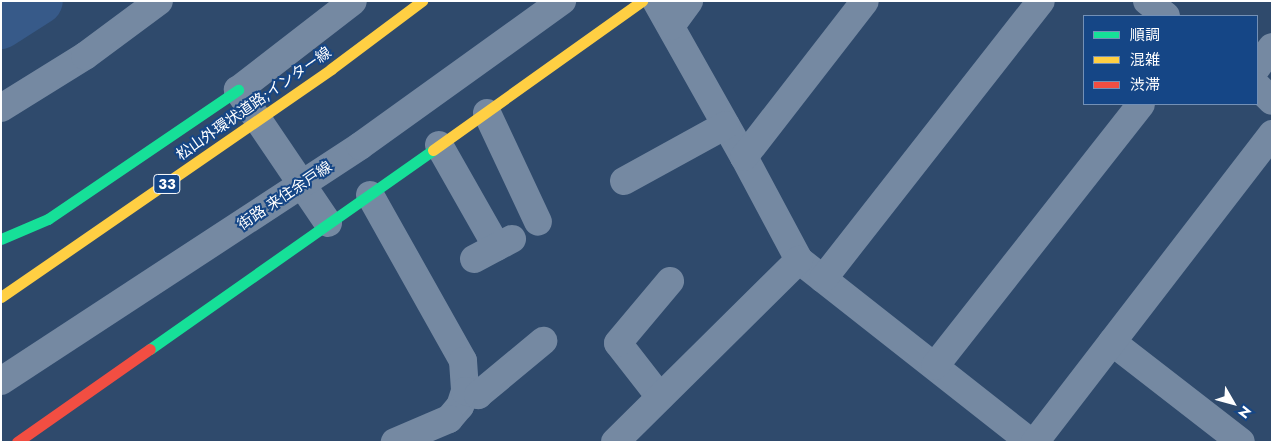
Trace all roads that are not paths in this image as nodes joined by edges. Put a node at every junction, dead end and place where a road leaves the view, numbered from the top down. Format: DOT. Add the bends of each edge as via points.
graph roads {
  1 [pos="159,1"];
  2 [pos="353,1"];
  3 [pos="422,1"];
  4 [pos="562,1"];
  5 [pos="642,1"];
  6 [pos="656,1"];
  7 [pos="689,1"];
  8 [pos="865,1"];
  9 [pos="1041,1"];
  10 [pos="1147,1"];
  11 [pos="1165,15"];
  12 [pos="671,26"];
  13 [pos="1272,47"];
  14 [pos="1258,66"];
  15 [pos="1258,87"];
  16 [pos="238,90"];
  17 [pos="1272,101"];
  18 [pos="1140,105"];
  19 [pos="1,108"];
  20 [pos="487,112"];
  21 [pos="726,125"];
  22 [pos="1272,134"];
  23 [pos="439,146"];
  24 [pos="744,157"];
  25 [pos="624,181"];
  26 [pos="302,183"];
  27 [pos="370,195"];
  28 [pos="48,220"];
  29 [pos="538,222"];
  30 [pos="328,224"];
  31 [pos="1,239"];
  32 [pos="1,248"];
  33 [pos="494,249"];
  34 [pos="799,260"];
  35 [pos="824,279"];
  36 [pos="670,281"];
  37 [pos="1,297"];
  38 [pos="543,341"];
  39 [pos="1112,342"];
  40 [pos="935,366"];
  41 [pos="1,381"];
  42 [pos="465,391"];
  43 [pos="660,397"];
  44 [pos="16,442"];
  45 [pos="395,442"];
  46 [pos="615,442"];
  47 [pos="1030,442"];
  48 [pos="1035,442"];
  49 [pos="1241,442"];
  1 -- 19 [label="street" via="85,56"];
  2 -- 16 [label="street"];
  3 -- 37 [label="main road, 松山外環状道路;インター線 / 33, bridge" via="216,150"];
  4 -- 26 [label="street, 街路 来住余戸線" via="360,146"];
  5 -- 20 [label="main road"];
  6 -- 12 [label="street"];
  7 -- 12 [label="street"];
  8 -- 24 [label="street"];
  9 -- 35 [label="street"];
  10 -- 11 [label="street"];
  12 -- 21 [label="street"];
  13 -- 14 [label="street"];
  15 -- 17 [label="street"];
  16 -- 26 [label="street"];
  16 -- 28 [label="main road"];
  18 -- 40 [label="street"];
  20 -- 23 [label="main road"];
  20 -- 29 [label="street"];
  21 -- 24 [label="street"];
  21 -- 25 [label="street"];
  22 -- 39 [label="street"];
  23 -- 27 [label="main road"];
  23 -- 33 [label="street"];
  24 -- 34 [label="street"];
  26 -- 30 [label="street"];
  26 -- 41 [label="street, 街路 来住余戸線"];
  27 -- 30 [label="main road"];
  27 -- 42 [label="street" via="463,362"];
  28 -- 31 [label="main road"];
  28 -- 32 [label="street"];
  30 -- 44 [label="main road"];
  34 -- 35 [label="street"];
  34 -- 43 [label="street"];
  35 -- 40 [label="street"];
  36 -- 43 [label="street" via="618,343"];
  38 -- 42 [label="street" via="478,395"];
  39 -- 48 [label="street"];
  39 -- 49 [label="street"];
  40 -- 47 [label="street"];
  42 -- 45 [label="street" via="460,406 449,419"];
  43 -- 46 [label="street"];
}
